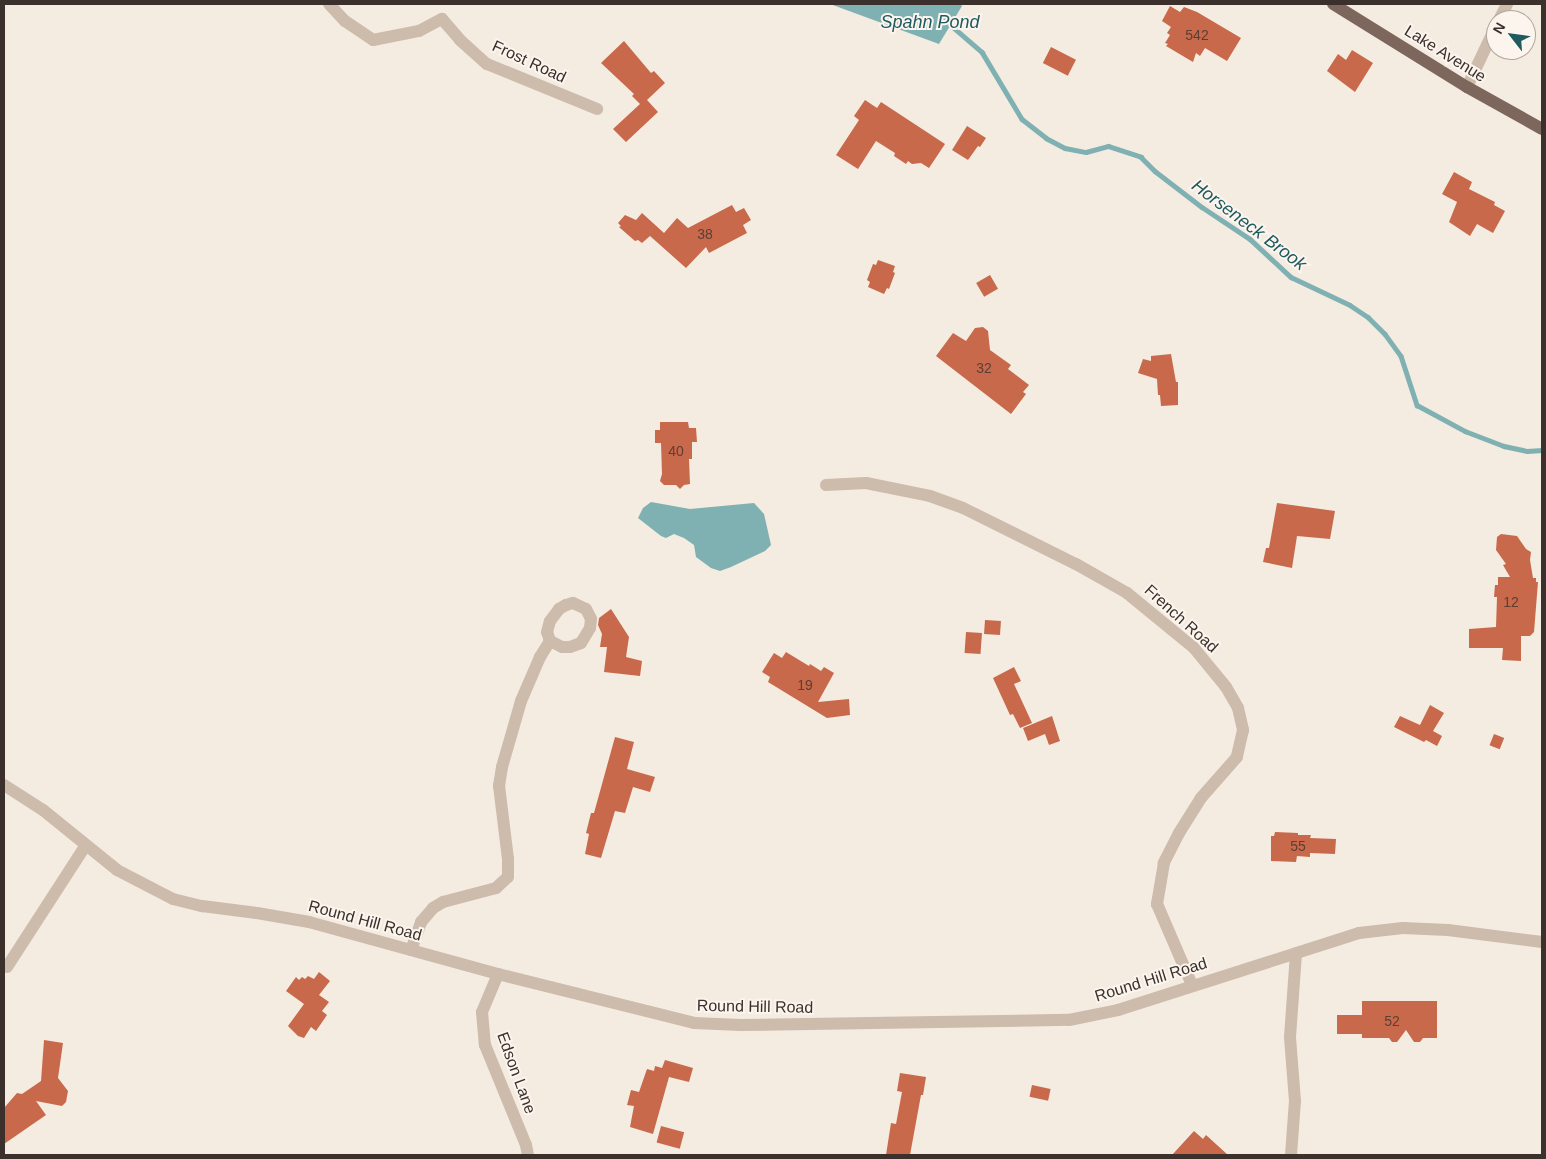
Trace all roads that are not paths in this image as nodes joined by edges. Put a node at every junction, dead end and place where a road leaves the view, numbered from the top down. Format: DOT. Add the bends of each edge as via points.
graph roads {
  1 [pos="329,4"];
  2 [pos="1333,4"];
  3 [pos="1486,47"];
  4 [pos="1467,87"];
  5 [pos="597,109"];
  6 [pos="1542,129"];
  7 [pos="826,485"];
  8 [pos="550,641"];
  9 [pos="4,785"];
  10 [pos="86,845"];
  11 [pos="1542,942"];
  12 [pos="411,950"];
  13 [pos="1296,953"];
  14 [pos="7,967"];
  15 [pos="498,974"];
  16 [pos="1192,985"];
  17 [pos="528,1155"];
  18 [pos="1291,1155"];
  1 -- 5 [label="street, Frost Road" via="345,22 373,40 419,31 442,19 487,64"];
  2 -- 4 [label="main road, Lake Avenue"];
  3 -- 4 [label="street"];
  4 -- 6 [label="main road, Lake Avenue"];
  7 -- 16 [label="street, French Road" via="866,483 930,496 963,508 1068,560 1127,593 1194,648 1226,687 1238,708 1243,730 1237,757 1201,798 1179,833 1164,863 1157,904"];
  8 -- 12 [label="street" via="527,683 502,767 500,786 508,877 496,888 443,902 433,908 421,922"];
  9 -- 10 [label="street, Round Hill Road" via="43,810"];
  10 -- 12 [label="street, Round Hill Road" via="117,870 173,899 309,922"];
  10 -- 14 [label="street"];
  11 -- 13 [label="street, Round Hill Road" via="1448,930 1403,928 1358,933"];
  12 -- 15 [label="street, Round Hill Road"];
  13 -- 16 [label="street, Round Hill Road"];
  13 -- 18 [label="street" via="1290,1037 1295,1101"];
  15 -- 16 [label="street, Round Hill Road" via="694,1023 741,1026 1069,1020 1118,1010"];
  15 -- 17 [label="street, Edson Lane" via="482,1012 485,1045"];
}
